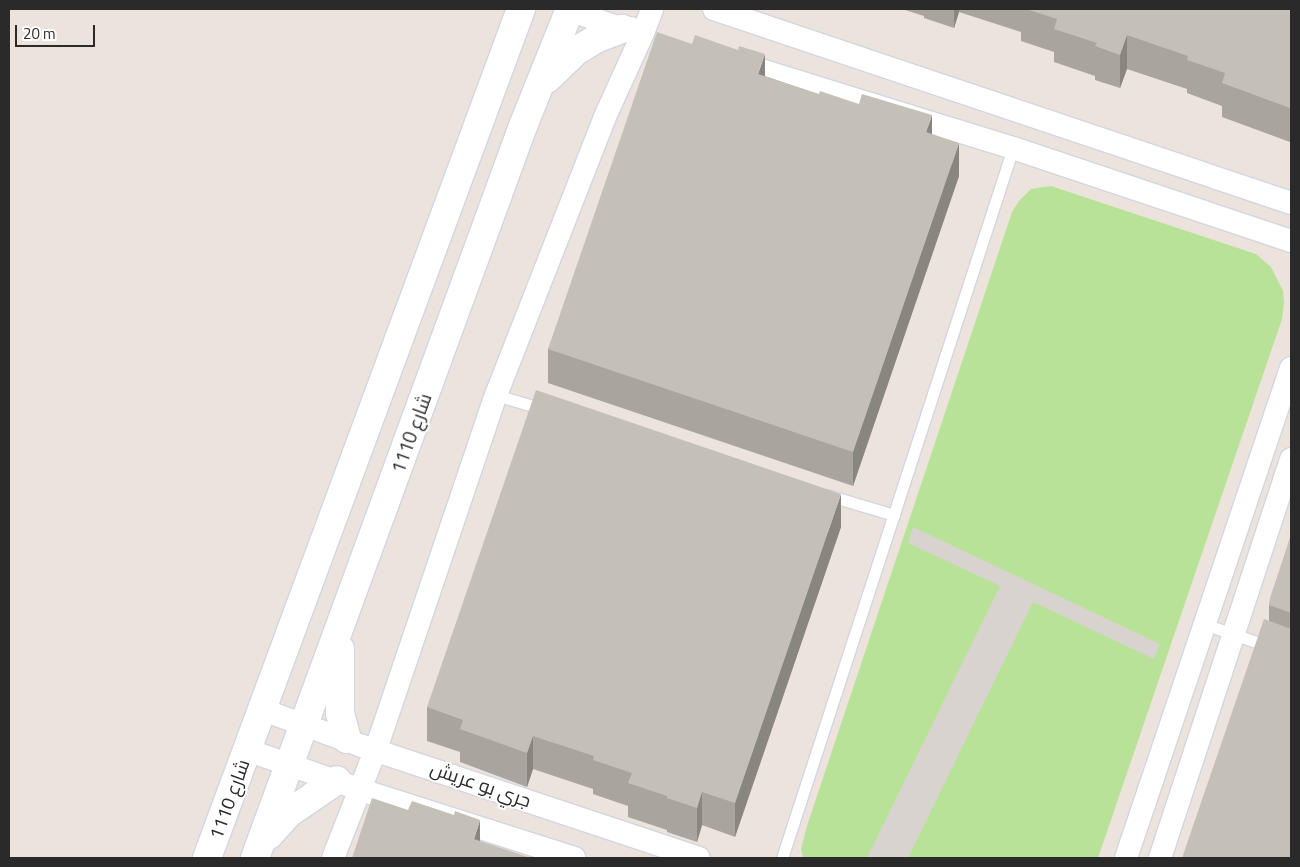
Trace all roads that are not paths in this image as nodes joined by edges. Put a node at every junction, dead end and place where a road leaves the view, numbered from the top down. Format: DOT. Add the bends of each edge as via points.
graph roads {
  1 [pos="522,9"];
  2 [pos="569,9"];
  3 [pos="652,9"];
  4 [pos="714,9"];
  5 [pos="643,34"];
  6 [pos="719,57"];
  7 [pos="540,88"];
  8 [pos="1013,148"];
  9 [pos="1291,203"];
  10 [pos="1291,241"];
  11 [pos="1291,368"];
  12 [pos="496,395"];
  13 [pos="553,412"];
  14 [pos="1291,459"];
  15 [pos="818,492"];
  16 [pos="894,515"];
  17 [pos="343,620"];
  18 [pos="1204,624"];
  19 [pos="1234,634"];
  20 [pos="1291,654"];
  21 [pos="263,710"];
  22 [pos="305,724"];
  23 [pos="347,739"];
  24 [pos="376,749"];
  25 [pos="247,750"];
  26 [pos="291,764"];
  27 [pos="349,785"];
  28 [pos="257,852"];
  29 [pos="207,858"];
  30 [pos="334,858"];
  31 [pos="574,858"];
  32 [pos="699,858"];
  33 [pos="782,858"];
  34 [pos="1126,858"];
  35 [pos="1160,858"];
  1 -- 21 [label="street, شارع 1110"];
  2 -- 5 [label="street"];
  2 -- 7 [label="street, شارع 1110"];
  3 -- 5 [label="street"];
  4 -- 9 [label="street"];
  5 -- 7 [label="street" via="598,38 576,51"];
  5 -- 12 [label="street" via="604,119"];
  6 -- 8 [label="street"];
  7 -- 17 [label="street, شارع 1110" via="523,126"];
  8 -- 10 [label="street"];
  8 -- 16 [label="lane"];
  11 -- 18 [label="street"];
  12 -- 13 [label="lane"];
  12 -- 24 [label="street"];
  14 -- 19 [label="street"];
  15 -- 16 [label="lane"];
  16 -- 33 [label="lane"];
  17 -- 22 [label="street, شارع 1110"];
  17 -- 23 [label="street" via="339,664 340,713"];
  18 -- 19 [label="lane"];
  18 -- 34 [label="street"];
  19 -- 20 [label="lane"];
  19 -- 35 [label="street"];
  21 -- 22 [label="street, جري بو عريش"];
  21 -- 25 [label="street, شارع 1110"];
  22 -- 23 [label="street, جري بو عريش"];
  22 -- 26 [label="street, شارع 1110"];
  23 -- 24 [label="street, جري بو عريش"];
  24 -- 27 [label="street"];
  24 -- 32 [label="street, جري بو عريش"];
  25 -- 26 [label="street"];
  25 -- 29 [label="street, شارع 1110"];
  26 -- 27 [label="street"];
  26 -- 28 [label="street, شارع 1110"];
  27 -- 28 [label="street" via="289,813"];
  27 -- 30 [label="street"];
  27 -- 31 [label="street"];
}
